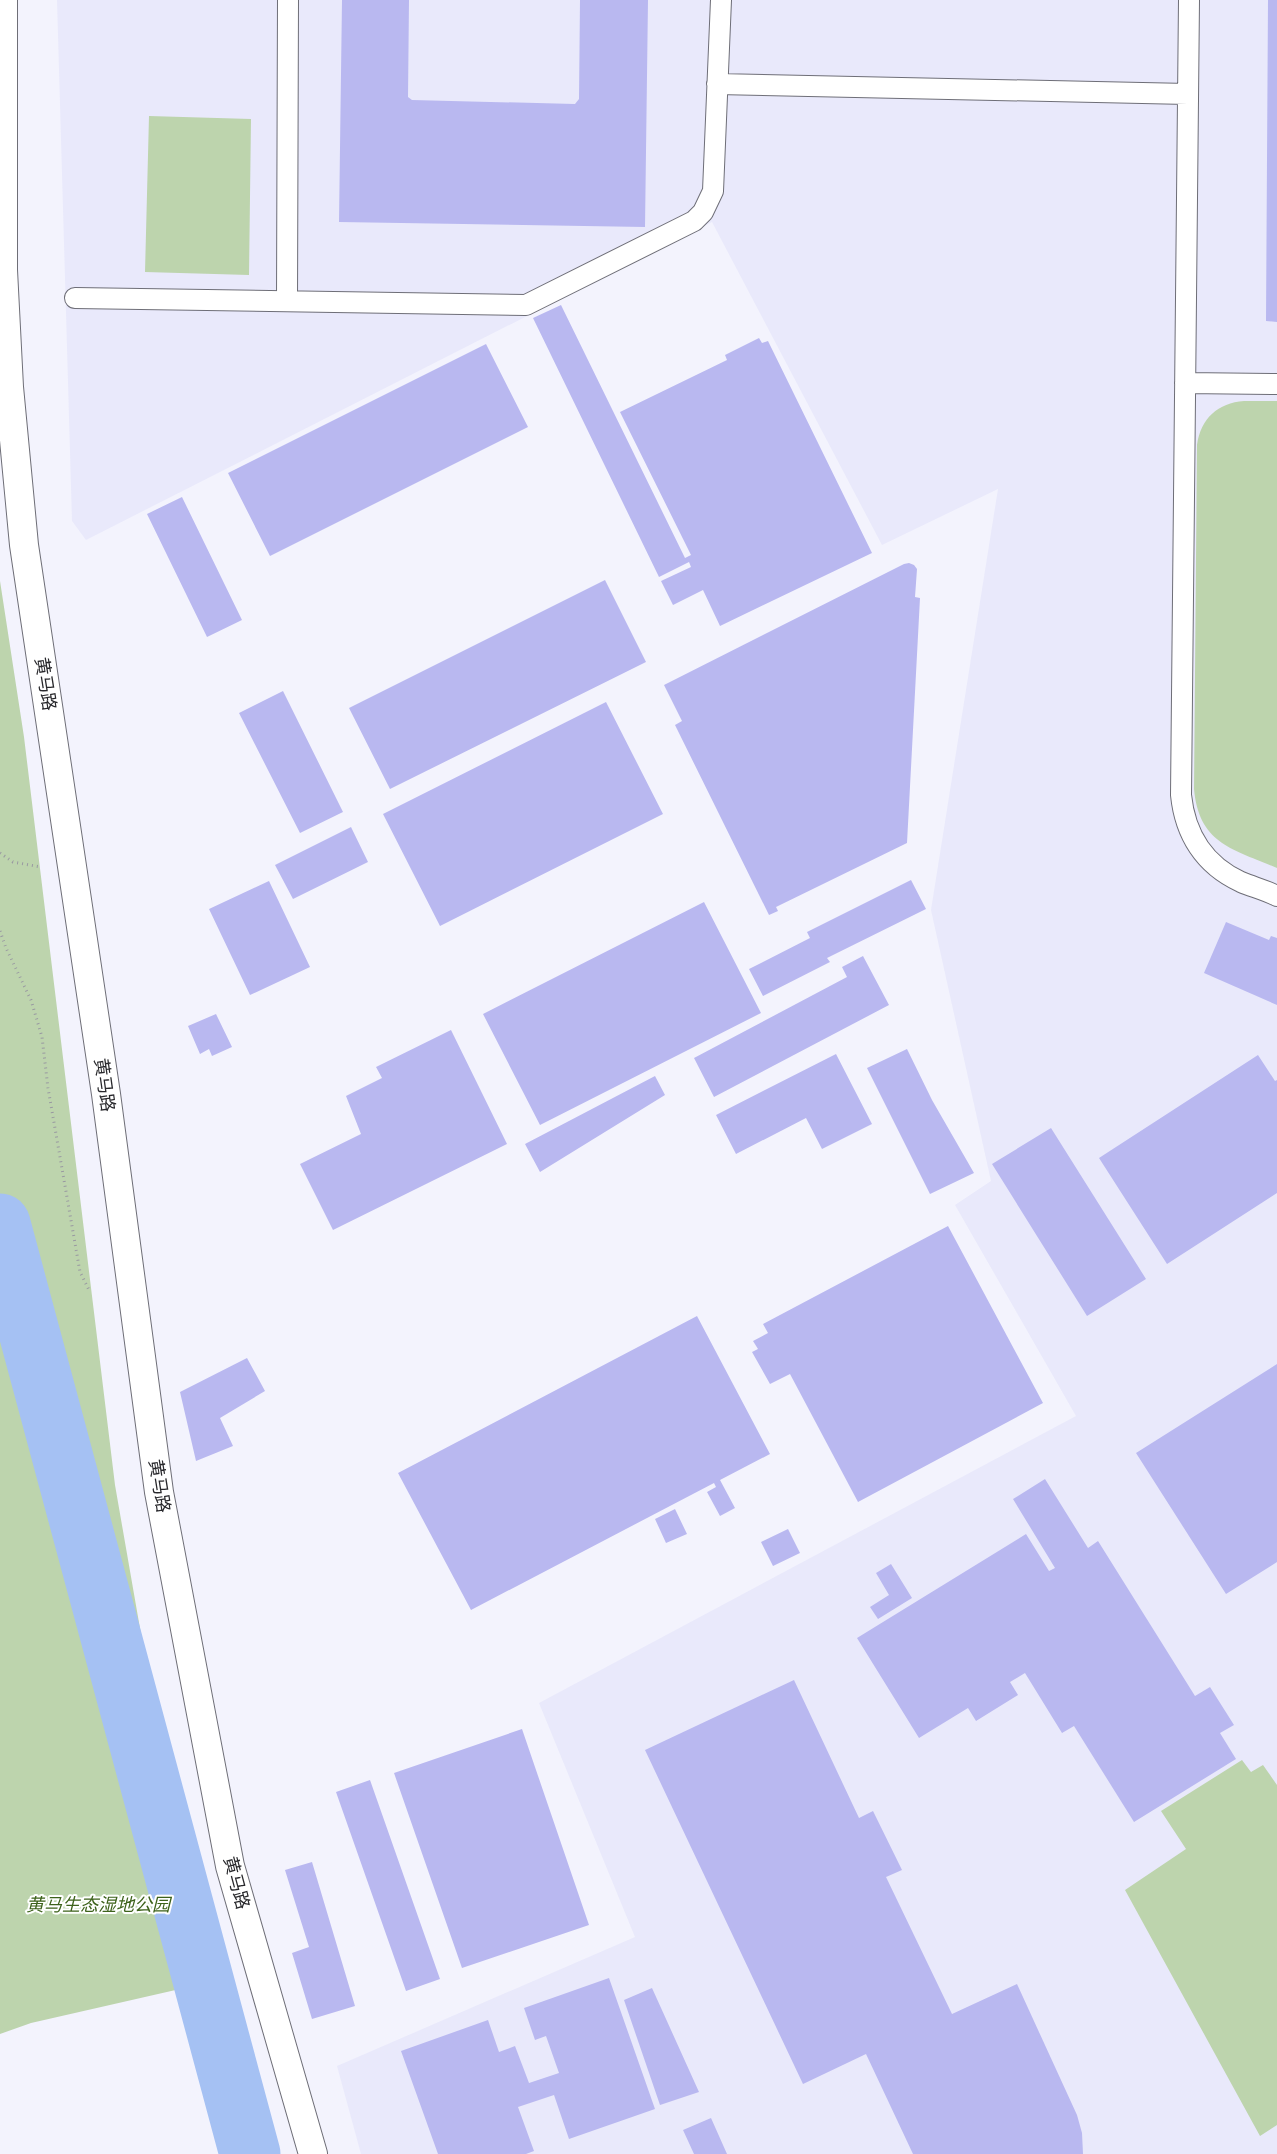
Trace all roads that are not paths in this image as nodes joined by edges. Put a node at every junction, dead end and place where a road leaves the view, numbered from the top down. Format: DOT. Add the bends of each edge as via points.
graph roads {
  1 [pos="3,0"];
  2 [pos="288,0"];
  3 [pos="721,0"];
  4 [pos="1189,0"];
  5 [pos="718,84"];
  6 [pos="1188,94"];
  7 [pos="74,298"];
  8 [pos="287,301"];
  9 [pos="1185,384"];
  10 [pos="1277,384"];
  11 [pos="1277,896"];
  12 [pos="313,2154"];
  1 -- 12 [label="street, 黄马路" via="3,270 8,387 24,545 73,865 160,1502 230,1866"];
  2 -- 8 [label="lane"];
  3 -- 5 [label="lane"];
  4 -- 6 [label="lane"];
  5 -- 6 [label="lane"];
  5 -- 8 [label="lane" via="713,191 703,212 694,221 526,305"];
  6 -- 9 [label="lane"];
  7 -- 8 [label="lane"];
  9 -- 10 [label="lane"];
  9 -- 11 [label="lane" via="1183,813 1189,831 1210,862 1234,878"];
}
